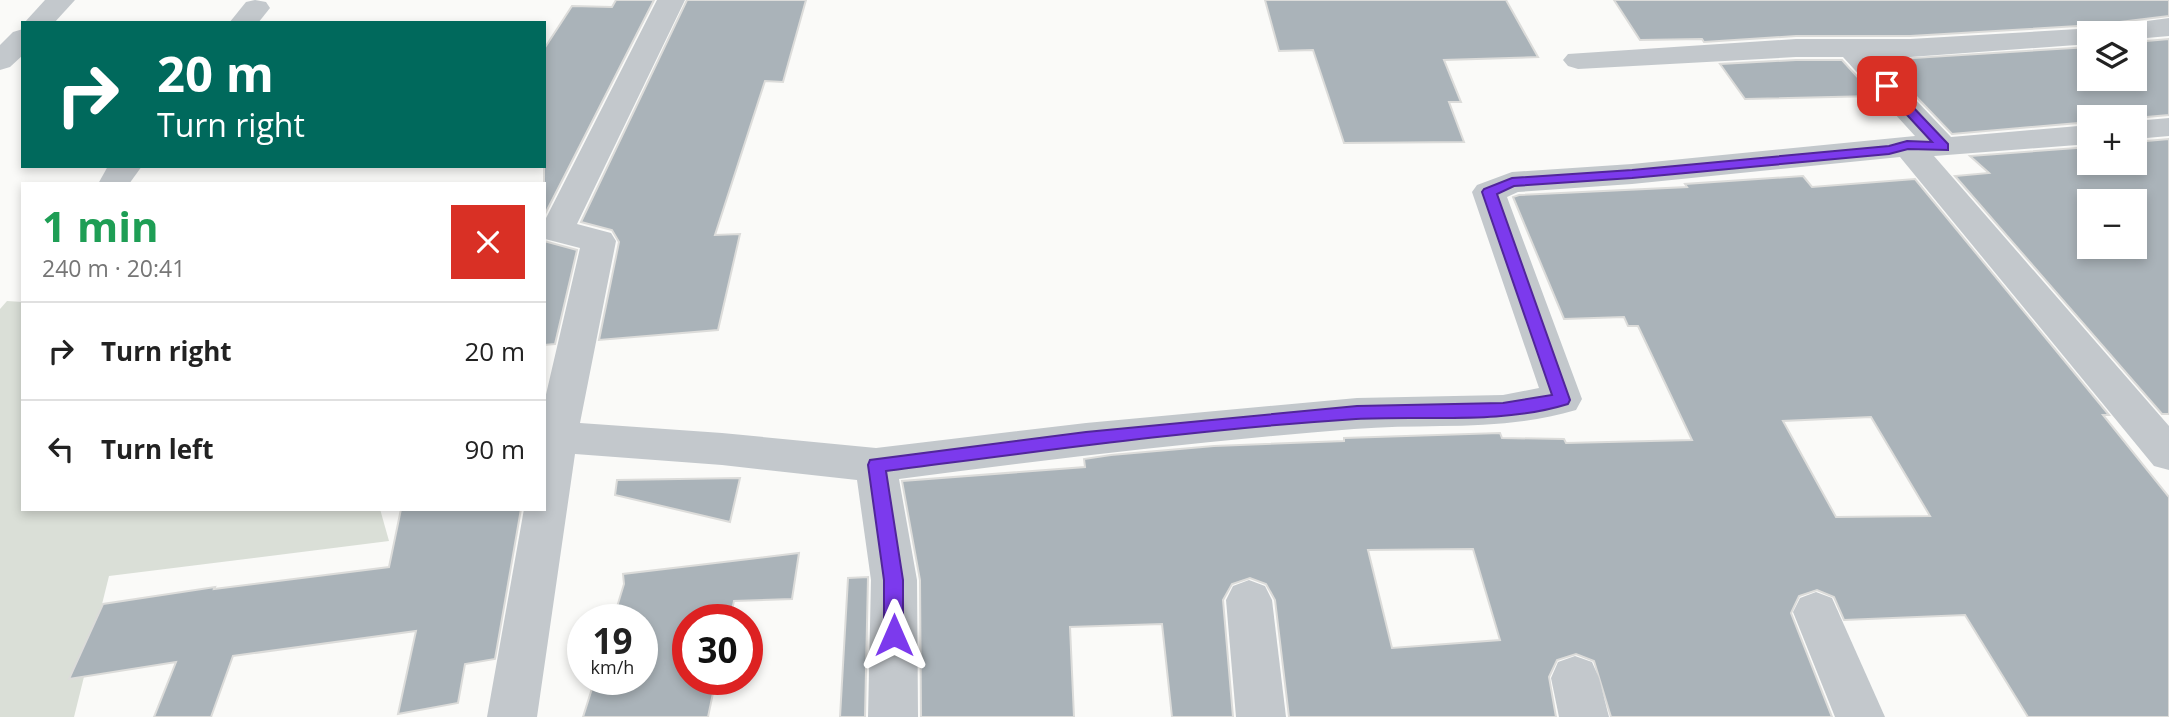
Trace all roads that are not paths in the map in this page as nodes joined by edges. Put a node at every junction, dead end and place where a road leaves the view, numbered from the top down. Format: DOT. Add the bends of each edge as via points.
graph roads {
  1 [pos="61,0"];
  2 [pos="671,0"];
  3 [pos="40,21"];
  4 [pos="2169,27"];
  5 [pos="2147,29"];
  6 [pos="2077,35"];
  7 [pos="21,40"];
  8 [pos="1850,46"];
  9 [pos="1578,60"];
  10 [pos="0,61"];
  11 [pos="0,69"];
  12 [pos="21,69"];
  13 [pos="2169,127"];
  14 [pos="2147,129"];
  15 [pos="2077,135"];
  16 [pos="1925,146"];
  17 [pos="557,437"];
  18 [pos="2169,454"];
  19 [pos="876,465"];
  20 [pos="546,505"];
  21 [pos="545,511"];
  22 [pos="1249,600"];
  23 [pos="1816,612"];
  24 [pos="512,717"];
  25 [pos="893,717"];
  26 [pos="1261,717"];
  27 [pos="1860,717"];
  1 -- 3 [label="street"];
  2 -- 17 [label="street" via="557,231 599,241"];
  4 -- 5 [label="street"];
  6 -- 8 [label="street" via="1910,48"];
  7 -- 10 [label="street"];
  8 -- 9 [label="street"];
  8 -- 16 [label="street"];
  11 -- 12 [label="street"];
  13 -- 14 [label="street"];
  15 -- 16 [label="street"];
  16 -- 18 [label="street"];
  16 -- 19 [label="street" via="1512,182 1489,192 1562,400 1503,410 1343,414"];
  17 -- 19 [label="street"];
  17 -- 20 [label="street"];
  19 -- 25 [label="street" via="894,580"];
  21 -- 24 [label="street"];
  22 -- 26 [label="street"];
  23 -- 27 [label="street"];
}
